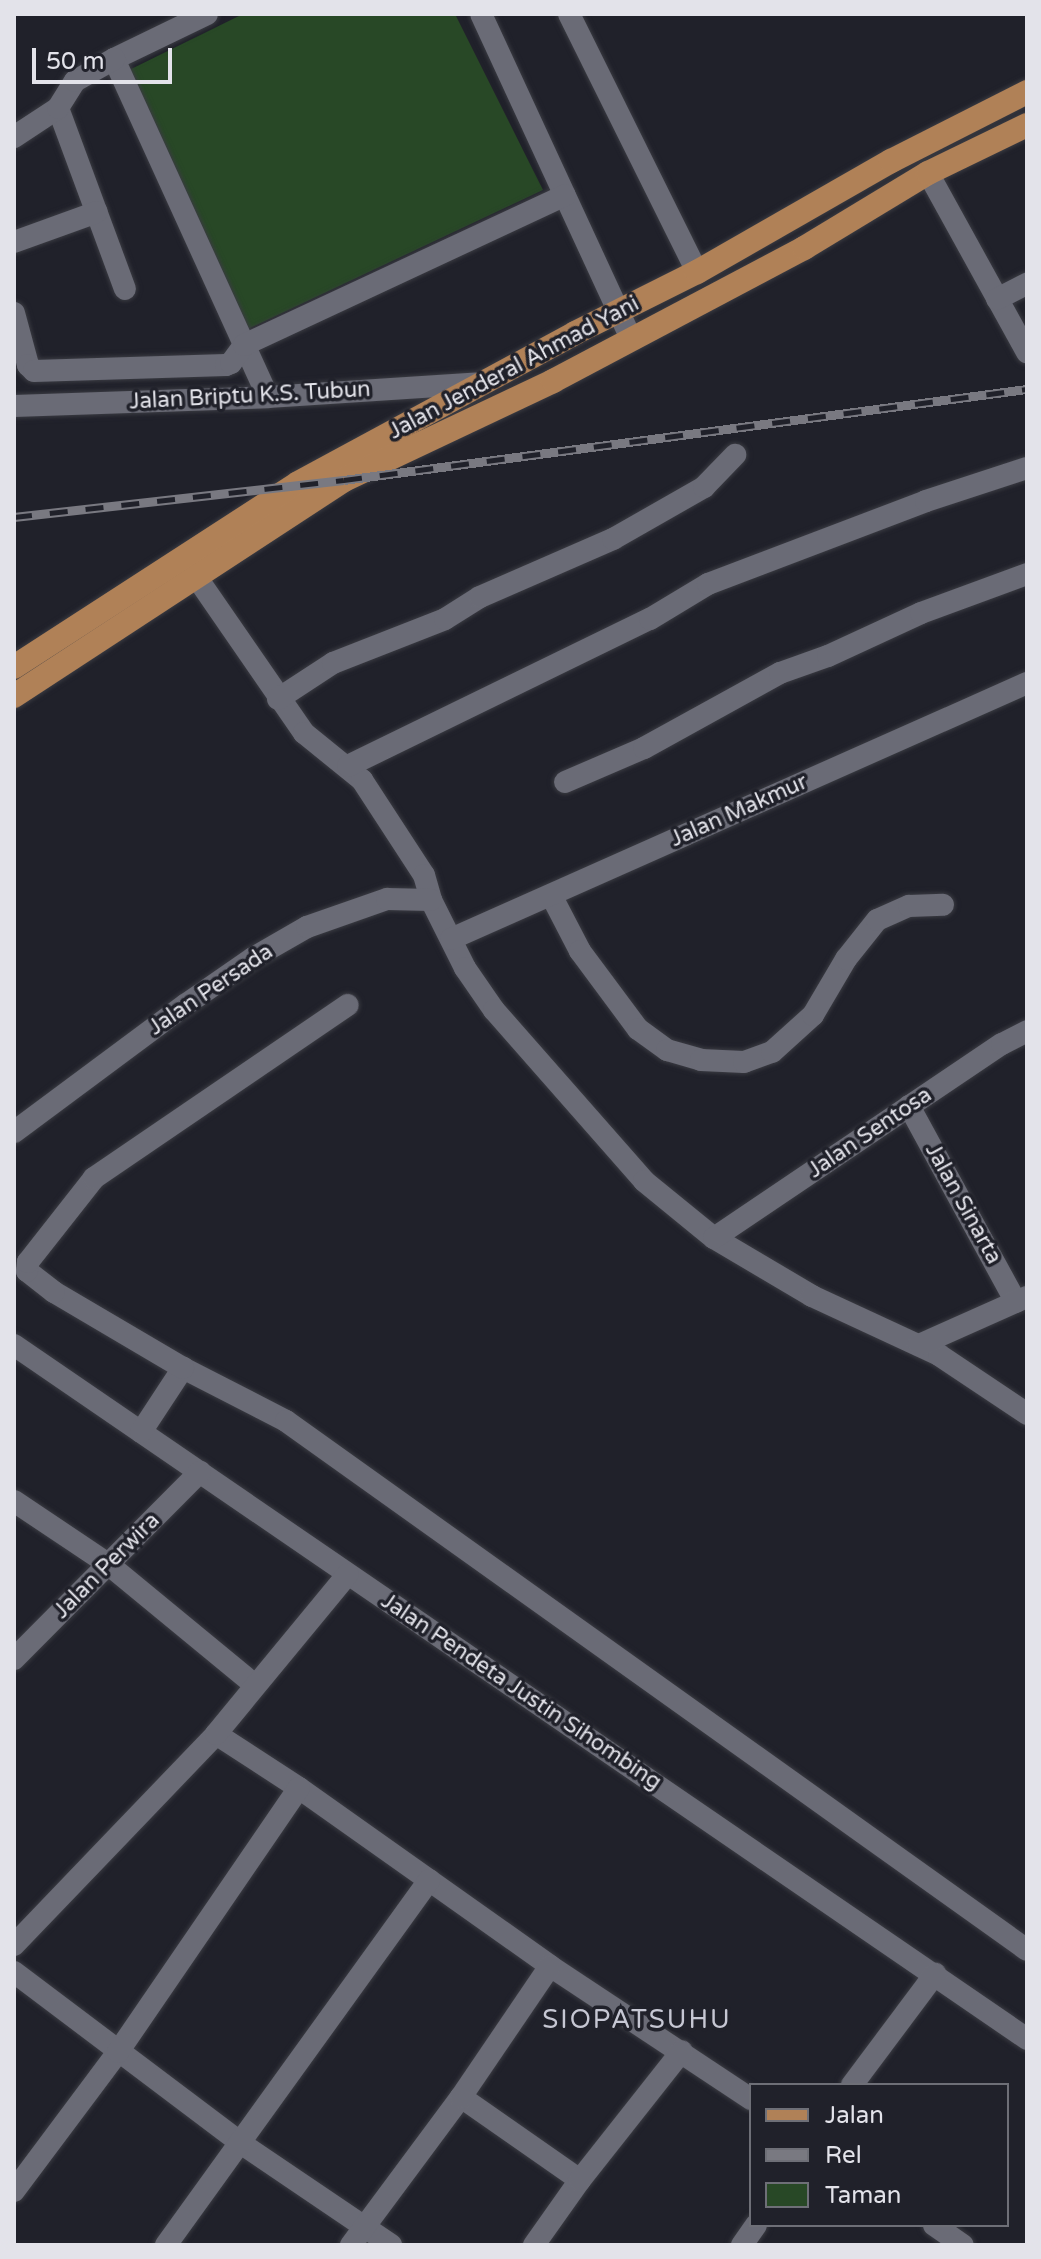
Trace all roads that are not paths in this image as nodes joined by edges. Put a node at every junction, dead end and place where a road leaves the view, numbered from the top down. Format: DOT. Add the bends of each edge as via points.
graph roads {
  1 [pos="207,14"];
  2 [pos="481,14"];
  3 [pos="569,14"];
  4 [pos="114,59"];
  5 [pos="1027,92"];
  6 [pos="58,108"];
  7 [pos="973,120"];
  8 [pos="1027,125"];
  9 [pos="14,137"];
  10 [pos="990,146"];
  11 [pos="928,173"];
  12 [pos="565,195"];
  13 [pos="97,212"];
  14 [pos="14,242"];
  15 [pos="697,272"];
  16 [pos="1027,284"];
  17 [pos="125,289"];
  18 [pos="997,299"];
  19 [pos="618,311"];
  20 [pos="14,313"];
  21 [pos="631,339"];
  22 [pos="244,345"];
  23 [pos="1027,352"];
  24 [pos="485,383"];
  25 [pos="268,397"];
  26 [pos="14,406"];
  27 [pos="735,455"];
  28 [pos="1027,468"];
  29 [pos="1027,574"];
  30 [pos="195,575"];
  31 [pos="14,667"];
  32 [pos="1027,683"];
  33 [pos="14,696"];
  34 [pos="278,699"];
  35 [pos="348,766"];
  36 [pos="565,782"];
  37 [pos="551,895"];
  38 [pos="431,900"];
  39 [pos="943,905"];
  40 [pos="451,939"];
  41 [pos="348,1005"];
  42 [pos="1027,1031"];
  43 [pos="909,1106"];
  44 [pos="14,1132"];
  45 [pos="714,1238"];
  46 [pos="1022,1300"];
  47 [pos="14,1345"];
  48 [pos="919,1345"];
  49 [pos="183,1368"];
  50 [pos="1027,1414"];
  51 [pos="141,1432"];
  52 [pos="200,1472"];
  53 [pos="14,1501"];
  54 [pos="108,1564"];
  55 [pos="348,1574"];
  56 [pos="14,1659"];
  57 [pos="255,1685"];
  58 [pos="216,1734"];
  59 [pos="299,1788"];
  60 [pos="429,1880"];
  61 [pos="14,1945"];
  62 [pos="1027,1950"];
  63 [pos="550,1966"];
  64 [pos="14,1972"];
  65 [pos="935,1974"];
  66 [pos="1027,2039"];
  67 [pos="682,2051"];
  68 [pos="118,2052"];
  69 [pos="853,2083"];
  70 [pos="461,2097"];
  71 [pos="749,2098"];
  72 [pos="242,2144"];
  73 [pos="580,2180"];
  74 [pos="14,2191"];
  75 [pos="755,2227"];
  76 [pos="938,2234"];
  77 [pos="358,2236"];
  78 [pos="166,2245"];
  79 [pos="391,2245"];
  80 [pos="534,2245"];
  81 [pos="742,2245"];
  82 [pos="963,2245"];
  1 -- 4 [label="street"];
  2 -- 12 [label="street"];
  3 -- 15 [label="street"];
  4 -- 6 [label="street" via="75,81"];
  4 -- 22 [label="street"];
  5 -- 7 [label="main road, Jalan Jenderal Ahmad Yani"];
  6 -- 9 [label="street"];
  6 -- 13 [label="street"];
  7 -- 10 [label="main road"];
  7 -- 15 [label="main road, Jalan Jenderal Ahmad Yani"];
  8 -- 10 [label="main road, Jalan Jenderal Ahmad Yani"];
  10 -- 11 [label="main road, Jalan Jenderal Ahmad Yani"];
  11 -- 18 [label="street"];
  11 -- 21 [label="main road, Jalan Jenderal Ahmad Yani" via="804,248"];
  12 -- 19 [label="street"];
  12 -- 22 [label="street"];
  13 -- 14 [label="street"];
  13 -- 17 [label="street"];
  15 -- 19 [label="main road, Jalan Jenderal Ahmad Yani"];
  16 -- 18 [label="street"];
  18 -- 23 [label="street"];
  19 -- 21 [label="street"];
  19 -- 24 [label="main road, Jalan Jenderal Ahmad Yani"];
  20 -- 22 [label="street" via="34,371 226,365"];
  21 -- 30 [label="main road, Jalan Jenderal Ahmad Yani" via="358,472"];
  22 -- 25 [label="street"];
  24 -- 25 [label="street, Jalan Briptu K.S. Tubun"];
  24 -- 31 [label="main road, Jalan Jenderal Ahmad Yani" via="298,483"];
  25 -- 26 [label="street, Jalan Briptu K.S. Tubun"];
  27 -- 34 [label="street" via="704,487 613,539 480,597 445,619 333,663"];
  28 -- 35 [label="street" via="708,584 650,619"];
  29 -- 36 [label="street" via="780,673 644,748"];
  30 -- 33 [label="main road, Jalan Jenderal Ahmad Yani"];
  30 -- 34 [label="street"];
  32 -- 37 [label="street, Jalan Makmur"];
  34 -- 35 [label="street" via="319,748"];
  35 -- 38 [label="street" via="424,875"];
  37 -- 39 [label="street" via="580,951 638,1029 667,1050 701,1060 744,1062 772,1052 813,1015 877,920 909,906"];
  37 -- 40 [label="street, Jalan Makmur"];
  38 -- 40 [label="street"];
  38 -- 44 [label="street, Jalan Persada" via="387,899 307,927 185,1005"];
  40 -- 45 [label="street" via="465,968 519,1042 644,1181"];
  41 -- 49 [label="street" via="94,1178 28,1262 27,1271 54,1292"];
  42 -- 43 [label="street, Jalan Sentosa"];
  43 -- 45 [label="street, Jalan Sentosa"];
  43 -- 46 [label="street, Jalan Sinarta"];
  45 -- 48 [label="street" via="812,1296"];
  46 -- 48 [label="street"];
  47 -- 51 [label="street, Jalan Pendeta Justin Sihombing"];
  48 -- 50 [label="street"];
  49 -- 51 [label="street"];
  49 -- 62 [label="street" via="286,1421"];
  51 -- 52 [label="street, Jalan Pendeta Justin Sihombing"];
  52 -- 54 [label="street, Jalan Perwira"];
  52 -- 55 [label="street, Jalan Pendeta Justin Sihombing"];
  53 -- 54 [label="street"];
  54 -- 56 [label="street, Jalan Perwira"];
  54 -- 57 [label="street"];
  55 -- 57 [label="street"];
  55 -- 65 [label="street, Jalan Pendeta Justin Sihombing"];
  57 -- 58 [label="street"];
  58 -- 59 [label="street"];
  58 -- 61 [label="street"];
  59 -- 60 [label="street"];
  59 -- 68 [label="street"];
  60 -- 63 [label="street"];
  60 -- 72 [label="street"];
  63 -- 67 [label="street"];
  63 -- 70 [label="street"];
  64 -- 68 [label="street"];
  65 -- 66 [label="street, Jalan Pendeta Justin Sihombing"];
  65 -- 69 [label="street"];
  67 -- 71 [label="street"];
  67 -- 73 [label="street"];
  68 -- 72 [label="street"];
  68 -- 74 [label="street"];
  70 -- 73 [label="street"];
  70 -- 77 [label="street"];
  72 -- 77 [label="street"];
  72 -- 78 [label="street"];
  73 -- 80 [label="street"];
  75 -- 81 [label="street"];
  76 -- 82 [label="street"];
  77 -- 79 [label="street"];
}
